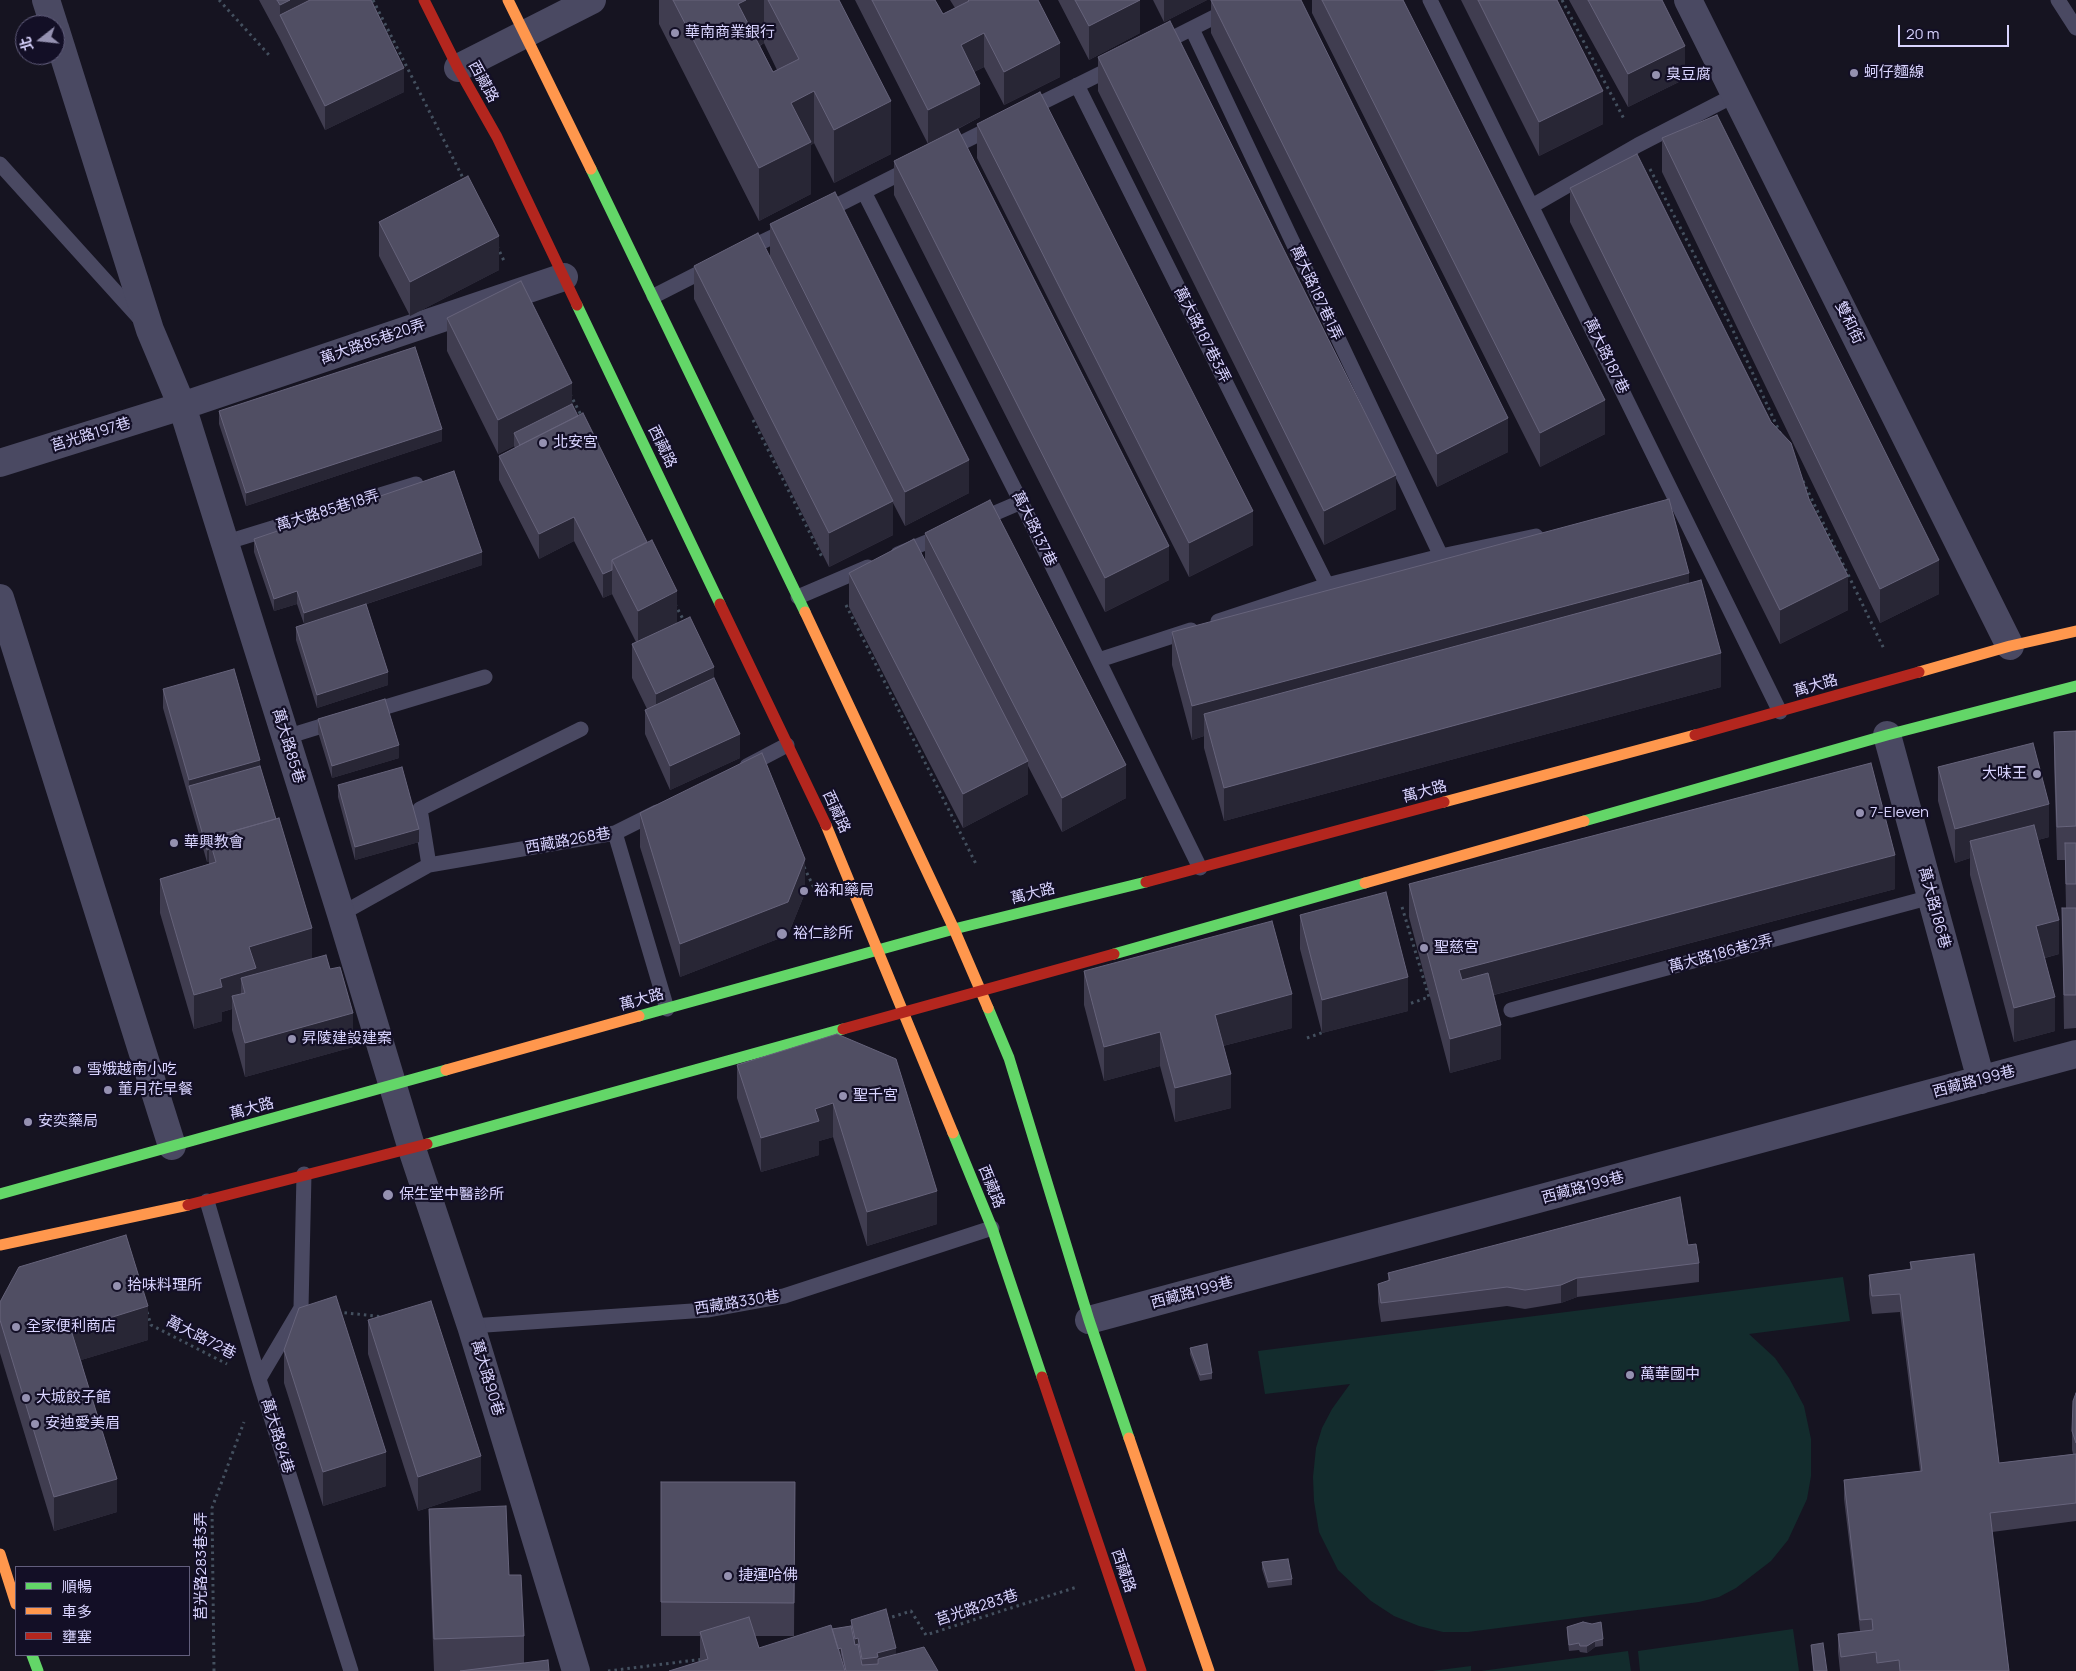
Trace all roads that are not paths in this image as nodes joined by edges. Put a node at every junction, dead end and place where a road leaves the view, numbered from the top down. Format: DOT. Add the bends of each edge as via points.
graph roads {
  1 [pos="46,0"];
  2 [pos="424,0"];
  3 [pos="508,0"];
  4 [pos="592,0"];
  5 [pos="1248,0"];
  6 [pos="1430,0"];
  7 [pos="2058,0"];
  8 [pos="1692,2"];
  9 [pos="50,15"];
  10 [pos="2076,28"];
  11 [pos="1192,29"];
  12 [pos="526,33"];
  13 [pos="1148,51"];
  14 [pos="1130,59"];
  15 [pos="65,62"];
  16 [pos="458,68"];
  17 [pos="1076,85"];
  18 [pos="1735,95"];
  19 [pos="0,164"];
  20 [pos="864,192"];
  21 [pos="1532,206"];
  22 [pos="564,277"];
  23 [pos="654,296"];
  24 [pos="150,330"];
  25 [pos="182,406"];
  26 [pos="0,463"];
  27 [pos="432,480"];
  28 [pos="1021,502"];
  29 [pos="1679,505"];
  30 [pos="1660,509"];
  31 [pos="1555,532"];
  32 [pos="224,543"];
  33 [pos="1441,556"];
  34 [pos="1327,585"];
  35 [pos="798,597"];
  36 [pos="0,598"];
  37 [pos="2076,631"];
  38 [pos="2010,646"];
  39 [pos="1099,660"];
  40 [pos="485,678"];
  41 [pos="2076,686"];
  42 [pos="1780,712"];
  43 [pos="580,729"];
  44 [pos="1887,735"];
  45 [pos="286,737"];
  46 [pos="788,745"];
  47 [pos="736,771"];
  48 [pos="667,807"];
  49 [pos="615,833"];
  50 [pos="429,865"];
  51 [pos="1200,868"];
  52 [pos="1931,897"];
  53 [pos="341,914"];
  54 [pos="954,929"];
  55 [pos="877,951"];
  56 [pos="982,991"];
  57 [pos="667,1009"];
  58 [pos="1511,1010"];
  59 [pos="904,1012"];
  60 [pos="2076,1054"];
  61 [pos="1980,1080"];
  62 [pos="392,1086"];
  63 [pos="172,1146"];
  64 [pos="411,1146"];
  65 [pos="304,1174"];
  66 [pos="0,1194"];
  67 [pos="207,1201"];
  68 [pos="992,1228"];
  69 [pos="0,1245"];
  70 [pos="1089,1320"];
  71 [pos="471,1326"];
  72 [pos="259,1379"];
  73 [pos="0,1554"];
  74 [pos="15,1601"];
  75 [pos="32,1656"];
  76 [pos="38,1671"];
  77 [pos="351,1671"];
  78 [pos="576,1671"];
  79 [pos="1141,1671"];
  80 [pos="1209,1671"];
  1 -- 9 [label="street, 萬大路85巷"];
  2 -- 16 [label="main road, 西藏路"];
  3 -- 12 [label="main road"];
  4 -- 12 [label="street"];
  5 -- 11 [label="lane"];
  6 -- 21 [label="lane, 萬大路187巷"];
  7 -- 10 [label="lane"];
  8 -- 18 [label="street, 雙和街"];
  11 -- 13 [label="lane"];
  11 -- 33 [label="lane, 萬大路187巷1弄"];
  12 -- 16 [label="street"];
  12 -- 23 [label="main road"];
  14 -- 17 [label="lane"];
  15 -- 24 [label="street, 萬大路85巷"];
  16 -- 22 [label="main road, 西藏路" via="497,137"];
  17 -- 20 [label="lane"];
  17 -- 34 [label="lane, 萬大路187巷3弄"];
  18 -- 21 [label="lane" via="1638,145"];
  18 -- 38 [label="street, 雙和街"];
  19 -- 24 [label="lane"];
  20 -- 23 [label="lane"];
  20 -- 28 [label="lane, 萬大路137巷"];
  21 -- 29 [label="lane, 萬大路187巷"];
  22 -- 25 [label="street, 萬大路85巷20弄"];
  22 -- 46 [label="main road, 西藏路"];
  23 -- 35 [label="main road"];
  24 -- 25 [label="street, 萬大路85巷"];
  25 -- 26 [label="street, 莒光路197巷"];
  25 -- 32 [label="street, 萬大路85巷"];
  27 -- 32 [label="lane, 萬大路85巷18弄"];
  28 -- 35 [label="lane"];
  28 -- 39 [label="lane, 萬大路137巷"];
  29 -- 30 [label="lane"];
  29 -- 42 [label="lane, 萬大路187巷"];
  31 -- 33 [label="lane"];
  32 -- 45 [label="street, 萬大路85巷"];
  33 -- 34 [label="lane"];
  34 -- 39 [label="lane"];
  35 -- 54 [label="main road"];
  36 -- 63 [label="street"];
  37 -- 38 [label="main road, 萬大路"];
  38 -- 42 [label="main road, 萬大路"];
  39 -- 51 [label="lane, 萬大路137巷"];
  40 -- 45 [label="lane"];
  41 -- 44 [label="main road"];
  42 -- 51 [label="main road, 萬大路"];
  43 -- 50 [label="lane" via="420,810"];
  44 -- 52 [label="street, 萬大路186巷"];
  44 -- 56 [label="main road"];
  45 -- 53 [label="street, 萬大路85巷"];
  46 -- 47 [label="lane"];
  46 -- 55 [label="main road, 西藏路" via="839,853"];
  48 -- 49 [label="lane, 西藏路268巷"];
  49 -- 50 [label="lane, 西藏路268巷"];
  49 -- 57 [label="lane"];
  50 -- 53 [label="lane, 西藏路268巷"];
  51 -- 54 [label="main road, 萬大路"];
  52 -- 58 [label="lane, 萬大路186巷2弄"];
  52 -- 61 [label="street, 萬大路186巷"];
  53 -- 62 [label="street, 萬大路85巷"];
  54 -- 55 [label="main road, 萬大路"];
  54 -- 56 [label="main road"];
  55 -- 57 [label="main road, 萬大路"];
  55 -- 59 [label="main road, 西藏路"];
  56 -- 59 [label="main road"];
  56 -- 70 [label="main road" via="1009,1058"];
  57 -- 62 [label="main road, 萬大路"];
  59 -- 64 [label="main road"];
  59 -- 68 [label="main road, 西藏路"];
  60 -- 61 [label="street, 西藏路199巷"];
  61 -- 70 [label="street, 西藏路199巷"];
  62 -- 63 [label="main road, 萬大路"];
  62 -- 64 [label="street, 萬大路90巷"];
  63 -- 66 [label="main road, 萬大路"];
  64 -- 65 [label="main road"];
  64 -- 71 [label="street, 萬大路90巷"];
  65 -- 67 [label="main road"];
  65 -- 72 [label="lane" via="301,1308"];
  67 -- 69 [label="main road"];
  67 -- 72 [label="lane, 萬大路84巷"];
  68 -- 71 [label="lane, 西藏路330巷" via="765,1300 707,1310"];
  68 -- 79 [label="main road, 西藏路"];
  70 -- 80 [label="main road"];
  71 -- 78 [label="street, 萬大路90巷"];
  72 -- 77 [label="lane, 萬大路84巷"];
  73 -- 74 [label="main road"];
  75 -- 76 [label="main road"];
}
